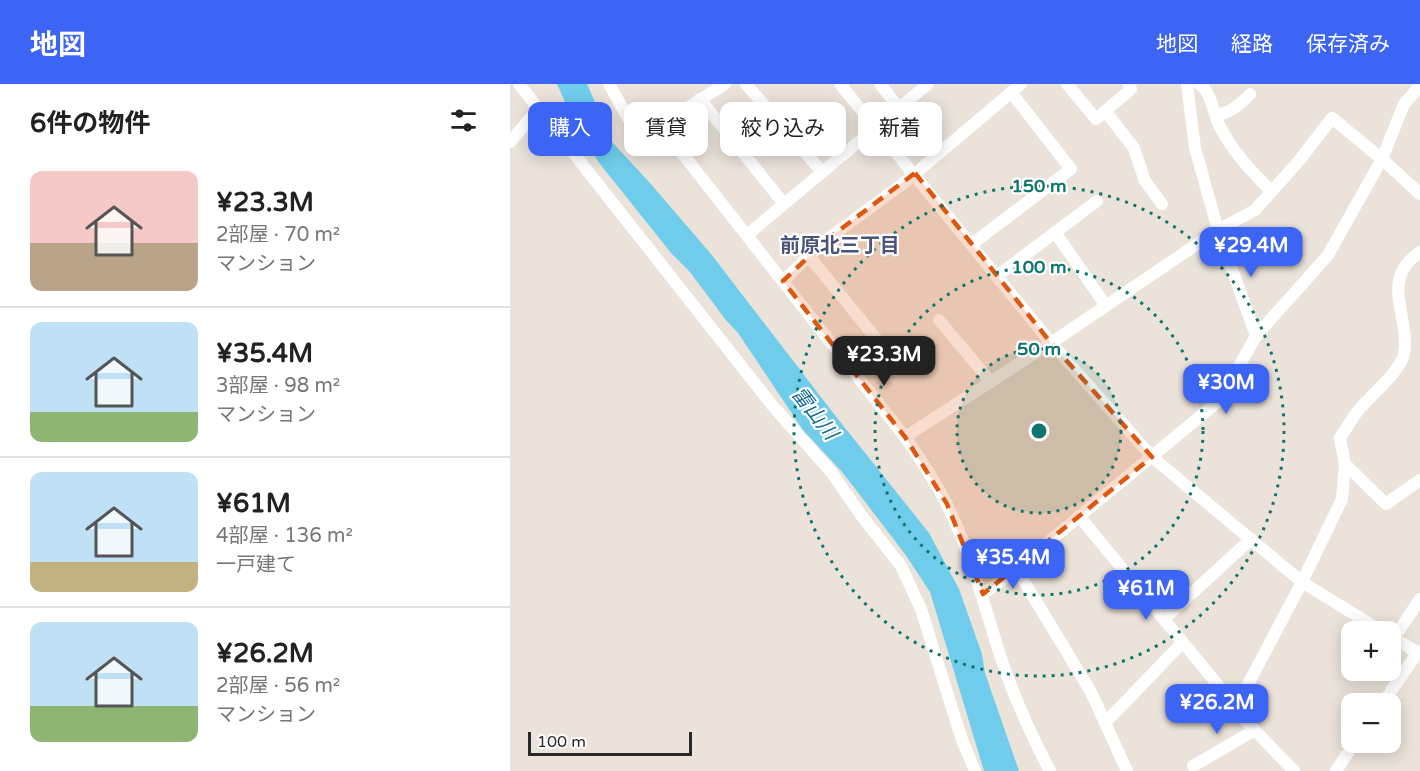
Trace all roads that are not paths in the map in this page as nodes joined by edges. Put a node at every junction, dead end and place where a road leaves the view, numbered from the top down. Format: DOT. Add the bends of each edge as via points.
graph roads {
  1 [pos="519,84"];
  2 [pos="609,84"];
  3 [pos="725,84"];
  4 [pos="746,84"];
  5 [pos="840,84"];
  6 [pos="880,84"];
  7 [pos="928,84"];
  8 [pos="1067,84"];
  9 [pos="1128,84"];
  10 [pos="1187,84"];
  11 [pos="1199,84"];
  12 [pos="1420,86"];
  13 [pos="1016,88"];
  14 [pos="1250,94"];
  15 [pos="700,99"];
  16 [pos="534,102"];
  17 [pos="695,102"];
  18 [pos="894,102"];
  19 [pos="906,102"];
  20 [pos="858,106"];
  21 [pos="624,111"];
  22 [pos="1105,111"];
  23 [pos="1216,116"];
  24 [pos="528,121"];
  25 [pos="510,142"];
  26 [pos="858,142"];
  27 [pos="577,156"];
  28 [pos="685,156"];
  29 [pos="901,156"];
  30 [pos="1382,159"];
  31 [pos="822,172"];
  32 [pos="915,173"];
  33 [pos="1272,191"];
  34 [pos="1420,194"];
  35 [pos="1097,201"];
  36 [pos="784,204"];
  37 [pos="1162,204"];
  38 [pos="1218,230"];
  39 [pos="1055,232"];
  40 [pos="747,235"];
  41 [pos="972,244"];
  42 [pos="1420,252"];
  43 [pos="809,256"];
  44 [pos="997,276"];
  45 [pos="783,281"];
  46 [pos="1106,306"];
  47 [pos="939,320"];
  48 [pos="1256,336"];
  49 [pos="878,341"];
  50 [pos="1051,343"];
  51 [pos="991,382"];
  52 [pos="905,437"];
  53 [pos="1152,457"];
  54 [pos="1345,464"];
  55 [pos="1420,480"];
  56 [pos="1079,516"];
  57 [pos="1251,539"];
  58 [pos="1018,568"];
  59 [pos="1302,582"];
  60 [pos="983,594"];
  61 [pos="1420,599"];
  62 [pos="1164,619"];
  63 [pos="1366,621"];
  64 [pos="1401,621"];
  65 [pos="1183,642"];
  66 [pos="1401,642"];
  67 [pos="1419,653"];
  68 [pos="1390,693"];
  69 [pos="1236,706"];
  70 [pos="1105,723"];
  71 [pos="1255,730"];
  72 [pos="1348,753"];
  73 [pos="1194,766"];
  74 [pos="975,771"];
  75 [pos="1050,771"];
  76 [pos="1127,771"];
  77 [pos="1294,771"];
  78 [pos="1336,771"];
  1 -- 16 [label="street"];
  2 -- 21 [label="street"];
  3 -- 15 [label="street"];
  4 -- 31 [label="street"];
  5 -- 20 [label="street"];
  6 -- 18 [label="street"];
  7 -- 19 [label="street"];
  8 -- 22 [label="street" via="1096,119"];
  9 -- 22 [label="street" via="1131,89"];
  10 -- 38 [label="street" via="1195,148"];
  11 -- 23 [label="street" via="1204,87"];
  12 -- 30 [label="street" via="1404,104"];
  13 -- 32 [label="street"];
  13 -- 41 [label="street" via="1071,169"];
  14 -- 23 [label="street" via="1241,105"];
  15 -- 17 [label="street"];
  15 -- 36 [label="street"];
  22 -- 37 [label="street" via="1134,148 1145,181"];
  23 -- 33 [label="street" via="1242,162"];
  24 -- 25 [label="street"];
  26 -- 31 [label="street"];
  27 -- 74 [label="street" via="772,405 832,473 901,566 921,609"];
  28 -- 40 [label="street"];
  29 -- 32 [label="street"];
  30 -- 33 [label="street" via="1332,118"];
  30 -- 34 [label="street"];
  30 -- 48 [label="street" via="1328,255"];
  31 -- 36 [label="street"];
  32 -- 41 [label="street"];
  32 -- 43 [label="street"];
  33 -- 38 [label="street" via="1255,210"];
  35 -- 39 [label="street"];
  36 -- 40 [label="street"];
  38 -- 46 [label="street"];
  38 -- 48 [label="street"];
  39 -- 44 [label="street"];
  39 -- 46 [label="street"];
  40 -- 45 [label="street"];
  41 -- 44 [label="street"];
  42 -- 54 [label="street" via="1404,269 1396,288 1404,357 1359,408 1340,438"];
  43 -- 45 [label="street"];
  43 -- 49 [label="street"];
  44 -- 50 [label="street"];
  45 -- 52 [label="street"];
  46 -- 50 [label="street"];
  47 -- 51 [label="street"];
  48 -- 53 [label="street" via="1220,400"];
  50 -- 51 [label="street"];
  50 -- 53 [label="street"];
  51 -- 52 [label="street"];
  52 -- 60 [label="street" via="947,504"];
  53 -- 56 [label="street"];
  53 -- 57 [label="street"];
  54 -- 55 [label="street" via="1386,504"];
  54 -- 59 [label="street" via="1342,499"];
  56 -- 58 [label="street"];
  56 -- 62 [label="street"];
  57 -- 59 [label="street"];
  57 -- 62 [label="street"];
  58 -- 60 [label="street"];
  58 -- 70 [label="street"];
  59 -- 63 [label="street"];
  59 -- 69 [label="street"];
  60 -- 75 [label="street" via="1016,699"];
  61 -- 64 [label="street"];
  62 -- 65 [label="street"];
  65 -- 69 [label="street"];
  65 -- 70 [label="street"];
  66 -- 67 [label="street"];
  67 -- 68 [label="street"];
  69 -- 71 [label="street"];
  70 -- 76 [label="street"];
  71 -- 73 [label="street"];
  71 -- 77 [label="street"];
  72 -- 78 [label="street"];
}
